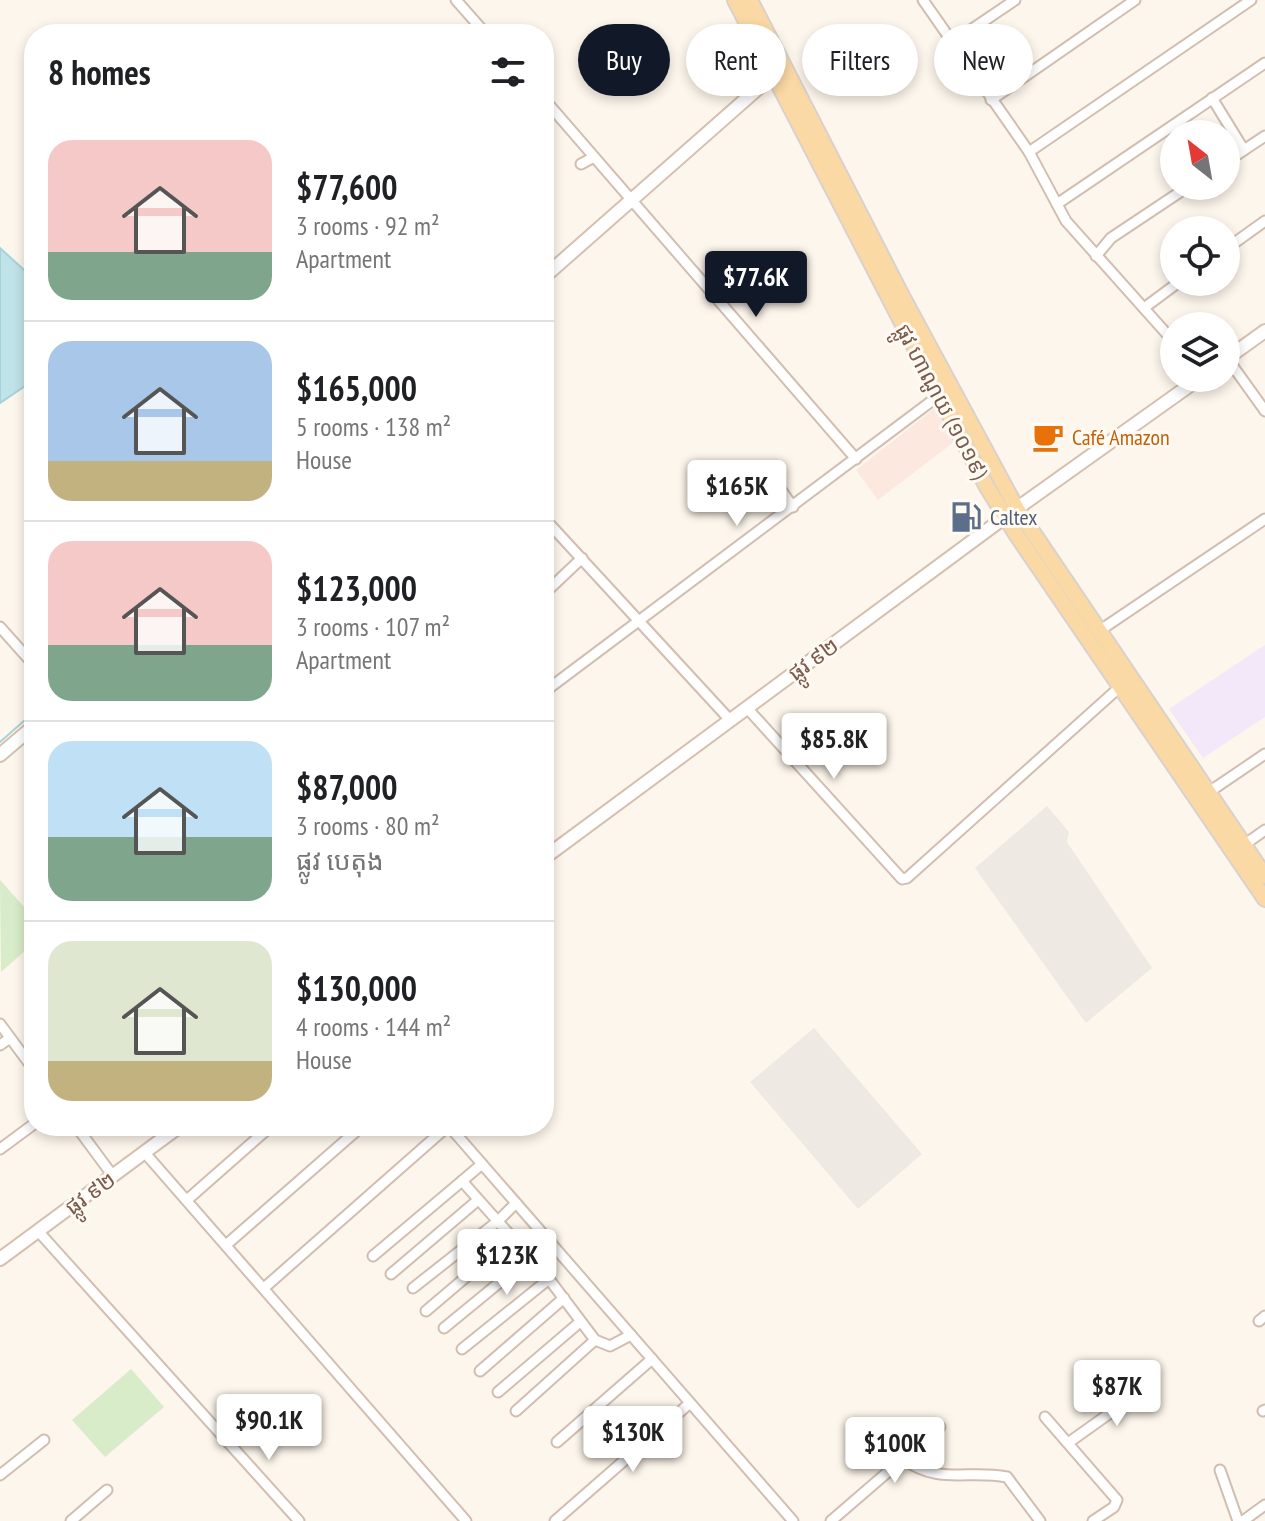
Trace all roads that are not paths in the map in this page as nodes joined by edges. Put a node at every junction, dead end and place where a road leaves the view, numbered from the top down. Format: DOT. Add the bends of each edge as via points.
graph roads {
  1 [pos="456,0"];
  2 [pos="735,0"];
  3 [pos="750,0"];
  4 [pos="923,0"];
  5 [pos="1015,0"];
  6 [pos="1135,0"];
  7 [pos="1251,0"];
  8 [pos="477,24"];
  9 [pos="750,24"];
  10 [pos="760,24"];
  11 [pos="940,24"];
  12 [pos="980,24"];
  13 [pos="1265,63"];
  14 [pos="786,84"];
  15 [pos="750,96"];
  16 [pos="988,96"];
  17 [pos="1212,98"];
  18 [pos="991,100"];
  19 [pos="554,111"];
  20 [pos="1265,136"];
  21 [pos="1244,150"];
  22 [pos="1029,152"];
  23 [pos="1240,153"];
  24 [pos="594,157"];
  25 [pos="581,164"];
  26 [pos="1168,200"];
  27 [pos="631,201"];
  28 [pos="1057,204"];
  29 [pos="1265,221"];
  30 [pos="1240,239"];
  31 [pos="1096,256"];
  32 [pos="554,268"];
  33 [pos="1160,296"];
  34 [pos="1144,308"];
  35 [pos="1160,326"];
  36 [pos="1265,331"];
  37 [pos="1240,349"];
  38 [pos="1240,376"];
  39 [pos="944,391"];
  40 [pos="1180,392"];
  41 [pos="1265,411"];
  42 [pos="856,459"];
  43 [pos="772,477"];
  44 [pos="793,507"];
  45 [pos="1011,513"];
  46 [pos="1265,519"];
  47 [pos="554,529"];
  48 [pos="582,558"];
  49 [pos="554,585"];
  50 [pos="639,620"];
  51 [pos="0,627"];
  52 [pos="1099,631"];
  53 [pos="24,654"];
  54 [pos="1125,682"];
  55 [pos="554,684"];
  56 [pos="747,708"];
  57 [pos="730,720"];
  58 [pos="24,735"];
  59 [pos="1265,754"];
  60 [pos="0,755"];
  61 [pos="1209,792"];
  62 [pos="1265,830"];
  63 [pos="1244,845"];
  64 [pos="554,851"];
  65 [pos="1265,876"];
  66 [pos="1265,899"];
  67 [pos="0,1024"];
  68 [pos="10,1038"];
  69 [pos="0,1045"];
  70 [pos="24,1057"];
  71 [pos="24,1131"];
  72 [pos="83,1136"];
  73 [pos="167,1136"];
  74 [pos="260,1136"];
  75 [pos="351,1136"];
  76 [pos="437,1136"];
  77 [pos="457,1136"];
  78 [pos="0,1149"];
  79 [pos="145,1153"];
  80 [pos="482,1164"];
  81 [pos="113,1176"];
  82 [pos="462,1181"];
  83 [pos="187,1200"];
  84 [pos="478,1200"];
  85 [pos="516,1203"];
  86 [pos="498,1221"];
  87 [pos="38,1231"];
  88 [pos="512,1238"];
  89 [pos="550,1241"];
  90 [pos="226,1245"];
  91 [pos="373,1256"];
  92 [pos="530,1258"];
  93 [pos="0,1259"];
  94 [pos="391,1274"];
  95 [pos="549,1279"];
  96 [pos="264,1288"];
  97 [pos="413,1288"];
  98 [pos="564,1298"];
  99 [pos="426,1311"];
  100 [pos="580,1322"];
  101 [pos="444,1328"];
  102 [pos="631,1335"];
  103 [pos="595,1340"];
  104 [pos="462,1349"];
  105 [pos="652,1359"];
  106 [pos="480,1371"];
  107 [pos="1148,1386"];
  108 [pos="498,1392"];
  109 [pos="690,1403"];
  110 [pos="516,1411"];
  111 [pos="1045,1417"];
  112 [pos="940,1427"];
  113 [pos="44,1440"];
  114 [pos="557,1442"];
  115 [pos="1068,1443"];
  116 [pos="901,1458"];
  117 [pos="1220,1470"];
  118 [pos="0,1475"];
  119 [pos="107,1490"];
  120 [pos="1265,1505"];
  121 [pos="71,1521"];
  122 [pos="299,1521"];
  123 [pos="466,1521"];
  124 [pos="555,1521"];
  125 [pos="793,1521"];
  126 [pos="831,1521"];
  127 [pos="1040,1521"];
  128 [pos="1093,1521"];
  129 [pos="1240,1521"];
  1 -- 8 [label="street"];
  2 -- 9 [label="main road, ផ្លូវ ហាណូយ (១០១៩)"];
  3 -- 10 [label="main road, ផ្លូវ ហាណូយ (១០១៩)"];
  4 -- 11 [label="street"];
  5 -- 12 [label="street"];
  6 -- 18 [label="street"];
  7 -- 22 [label="street"];
  13 -- 17 [label="street"];
  14 -- 39 [label="main road, ផ្លូវ ហាណូយ (១០១៩)"];
  15 -- 27 [label="main road"];
  16 -- 18 [label="street"];
  17 -- 21 [label="street"];
  17 -- 28 [label="street"];
  18 -- 22 [label="street"];
  19 -- 24 [label="street"];
  20 -- 21 [label="street"];
  21 -- 23 [label="street"];
  22 -- 28 [label="street"];
  24 -- 25 [label="street"];
  24 -- 27 [label="street"];
  26 -- 31 [label="street" via="1111,238"];
  27 -- 32 [label="main road"];
  27 -- 42 [label="street"];
  28 -- 31 [label="street"];
  29 -- 30 [label="street"];
  31 -- 34 [label="street"];
  33 -- 34 [label="street"];
  34 -- 35 [label="street"];
  36 -- 37 [label="main road"];
  38 -- 41 [label="street"];
  39 -- 42 [label="street"];
  39 -- 45 [label="main road, ផ្លូវ ហាណូយ (១០១៩)"];
  40 -- 45 [label="main road, ផ្លូវ ៩២"];
  42 -- 44 [label="street"];
  43 -- 44 [label="street"];
  44 -- 50 [label="street"];
  45 -- 52 [label="main road, ផ្លូវ ហាណូយ (១០១៩)"];
  45 -- 54 [label="main road, ផ្លូវ ហាណូយ (១០១៩)"];
  45 -- 56 [label="main road, ផ្លូវ ៩២"];
  46 -- 52 [label="street"];
  47 -- 48 [label="street"];
  48 -- 49 [label="street"];
  48 -- 50 [label="street"];
  50 -- 55 [label="street"];
  50 -- 57 [label="street"];
  51 -- 53 [label="street"];
  52 -- 54 [label="main road, ផ្លូវ ហាណូយ (១០១៩)"];
  54 -- 56 [label="street" via="902,879"];
  54 -- 61 [label="main road, ផ្លូវ ហាណូយ (១០១៩)"];
  54 -- 66 [label="main road, ផ្លូវ ហាណូយ (១០១៩)"];
  56 -- 57 [label="main road, ផ្លូវ ៩២"];
  57 -- 64 [label="main road, ផ្លូវ ៩២"];
  58 -- 60 [label="main road"];
  59 -- 61 [label="street"];
  61 -- 63 [label="main road, ផ្លូវ ហាណូយ (១០១៩)"];
  62 -- 63 [label="street"];
  63 -- 65 [label="main road, ផ្លូវ ហាណូយ (១០១៩)"];
  67 -- 68 [label="street"];
  68 -- 69 [label="street"];
  68 -- 70 [label="street"];
  71 -- 78 [label="street"];
  72 -- 81 [label="street"];
  73 -- 79 [label="main road, ផ្លូវ ៩២"];
  74 -- 83 [label="street"];
  75 -- 90 [label="street"];
  76 -- 96 [label="street"];
  77 -- 80 [label="street"];
  79 -- 81 [label="main road, ផ្លូវ ៩២"];
  79 -- 83 [label="street"];
  80 -- 82 [label="street"];
  80 -- 85 [label="street"];
  81 -- 87 [label="main road, ផ្លូវ ៩២"];
  82 -- 84 [label="street"];
  82 -- 91 [label="street"];
  83 -- 90 [label="street"];
  84 -- 86 [label="street"];
  84 -- 94 [label="street"];
  85 -- 86 [label="street"];
  85 -- 89 [label="street"];
  86 -- 88 [label="street"];
  86 -- 97 [label="street"];
  87 -- 93 [label="main road, ផ្លូវ ៩២"];
  87 -- 122 [label="street"];
  88 -- 92 [label="street"];
  88 -- 99 [label="street"];
  89 -- 92 [label="street"];
  89 -- 102 [label="street"];
  90 -- 96 [label="street"];
  92 -- 95 [label="street"];
  92 -- 101 [label="street"];
  95 -- 98 [label="street"];
  95 -- 104 [label="street"];
  96 -- 123 [label="street"];
  98 -- 100 [label="street"];
  98 -- 106 [label="street"];
  100 -- 103 [label="street"];
  100 -- 108 [label="street"];
  102 -- 103 [label="street" via="610,1346"];
  102 -- 105 [label="street"];
  103 -- 110 [label="street"];
  105 -- 109 [label="street"];
  105 -- 114 [label="street"];
  107 -- 115 [label="street"];
  109 -- 124 [label="street"];
  109 -- 125 [label="street"];
  111 -- 115 [label="street"];
  112 -- 116 [label="street"];
  113 -- 118 [label="street"];
  115 -- 128 [label="street" via="1118,1504"];
  116 -- 126 [label="street"];
  116 -- 127 [label="street" via="916,1469 944,1476 1007,1477"];
  117 -- 129 [label="street"];
  119 -- 121 [label="street"];
  120 -- 129 [label="street"];
}
